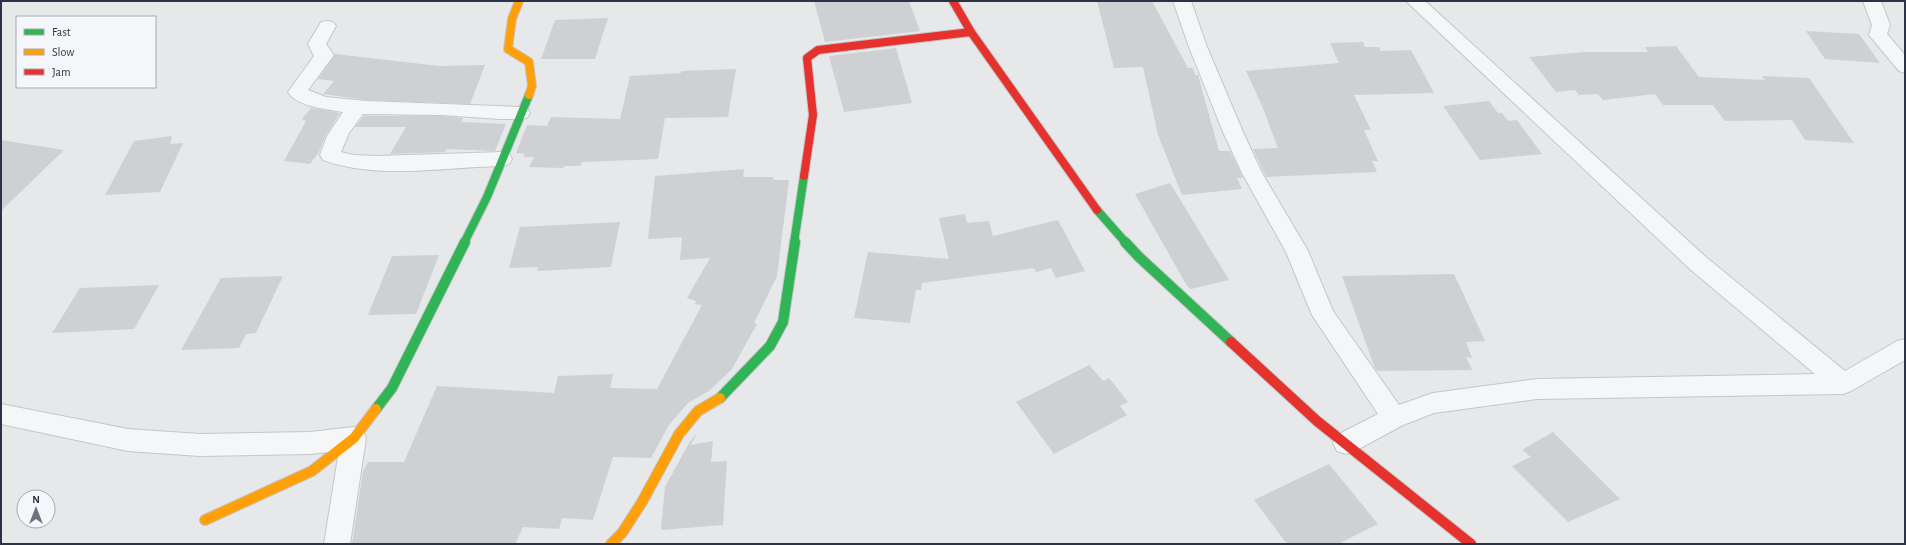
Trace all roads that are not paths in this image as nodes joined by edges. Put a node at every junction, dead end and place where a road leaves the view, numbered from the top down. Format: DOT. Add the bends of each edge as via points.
graph roads {
  1 [pos="519,1"];
  2 [pos="953,1"];
  3 [pos="1182,1"];
  4 [pos="1415,1"];
  5 [pos="1872,1"];
  6 [pos="327,26"];
  7 [pos="971,32"];
  8 [pos="1905,67"];
  9 [pos="357,108"];
  10 [pos="520,113"];
  11 [pos="502,159"];
  12 [pos="1905,348"];
  13 [pos="1843,384"];
  14 [pos="1,414"];
  15 [pos="1394,418"];
  16 [pos="354,438"];
  17 [pos="1346,443"];
  18 [pos="206,520"];
  19 [pos="337,544"];
  20 [pos="611,544"];
  21 [pos="1471,544"];
  1 -- 10 [label="street" via="512,19 508,49 528,62 532,86"];
  2 -- 7 [label="street"];
  3 -- 15 [label="street" via="1233,132 1252,173 1298,250 1323,315"];
  4 -- 13 [label="street" via="1699,264"];
  5 -- 8 [label="street" via="1881,25 1878,35"];
  6 -- 9 [label="street" via="317,44 320,52 325,55 297,92 304,98"];
  7 -- 17 [label="street" via="1089,200 1139,257 1317,420"];
  7 -- 20 [label="street" via="818,50 807,58 814,115 783,322 770,346 745,374 719,399 698,411 679,434 642,502 622,533"];
  9 -- 10 [label="street" via="460,110 487,114"];
  9 -- 11 [label="street" via="340,129 330,155 344,161 430,163"];
  10 -- 11 [label="street"];
  11 -- 16 [label="street" via="487,197 392,388"];
  12 -- 13 [label="street"];
  13 -- 15 [label="street" via="1538,390 1433,403"];
  14 -- 16 [label="street" via="128,440 193,445 310,443"];
  15 -- 17 [label="street"];
  16 -- 18 [label="street" via="312,471"];
  16 -- 19 [label="street"];
  17 -- 21 [label="street"];
}
